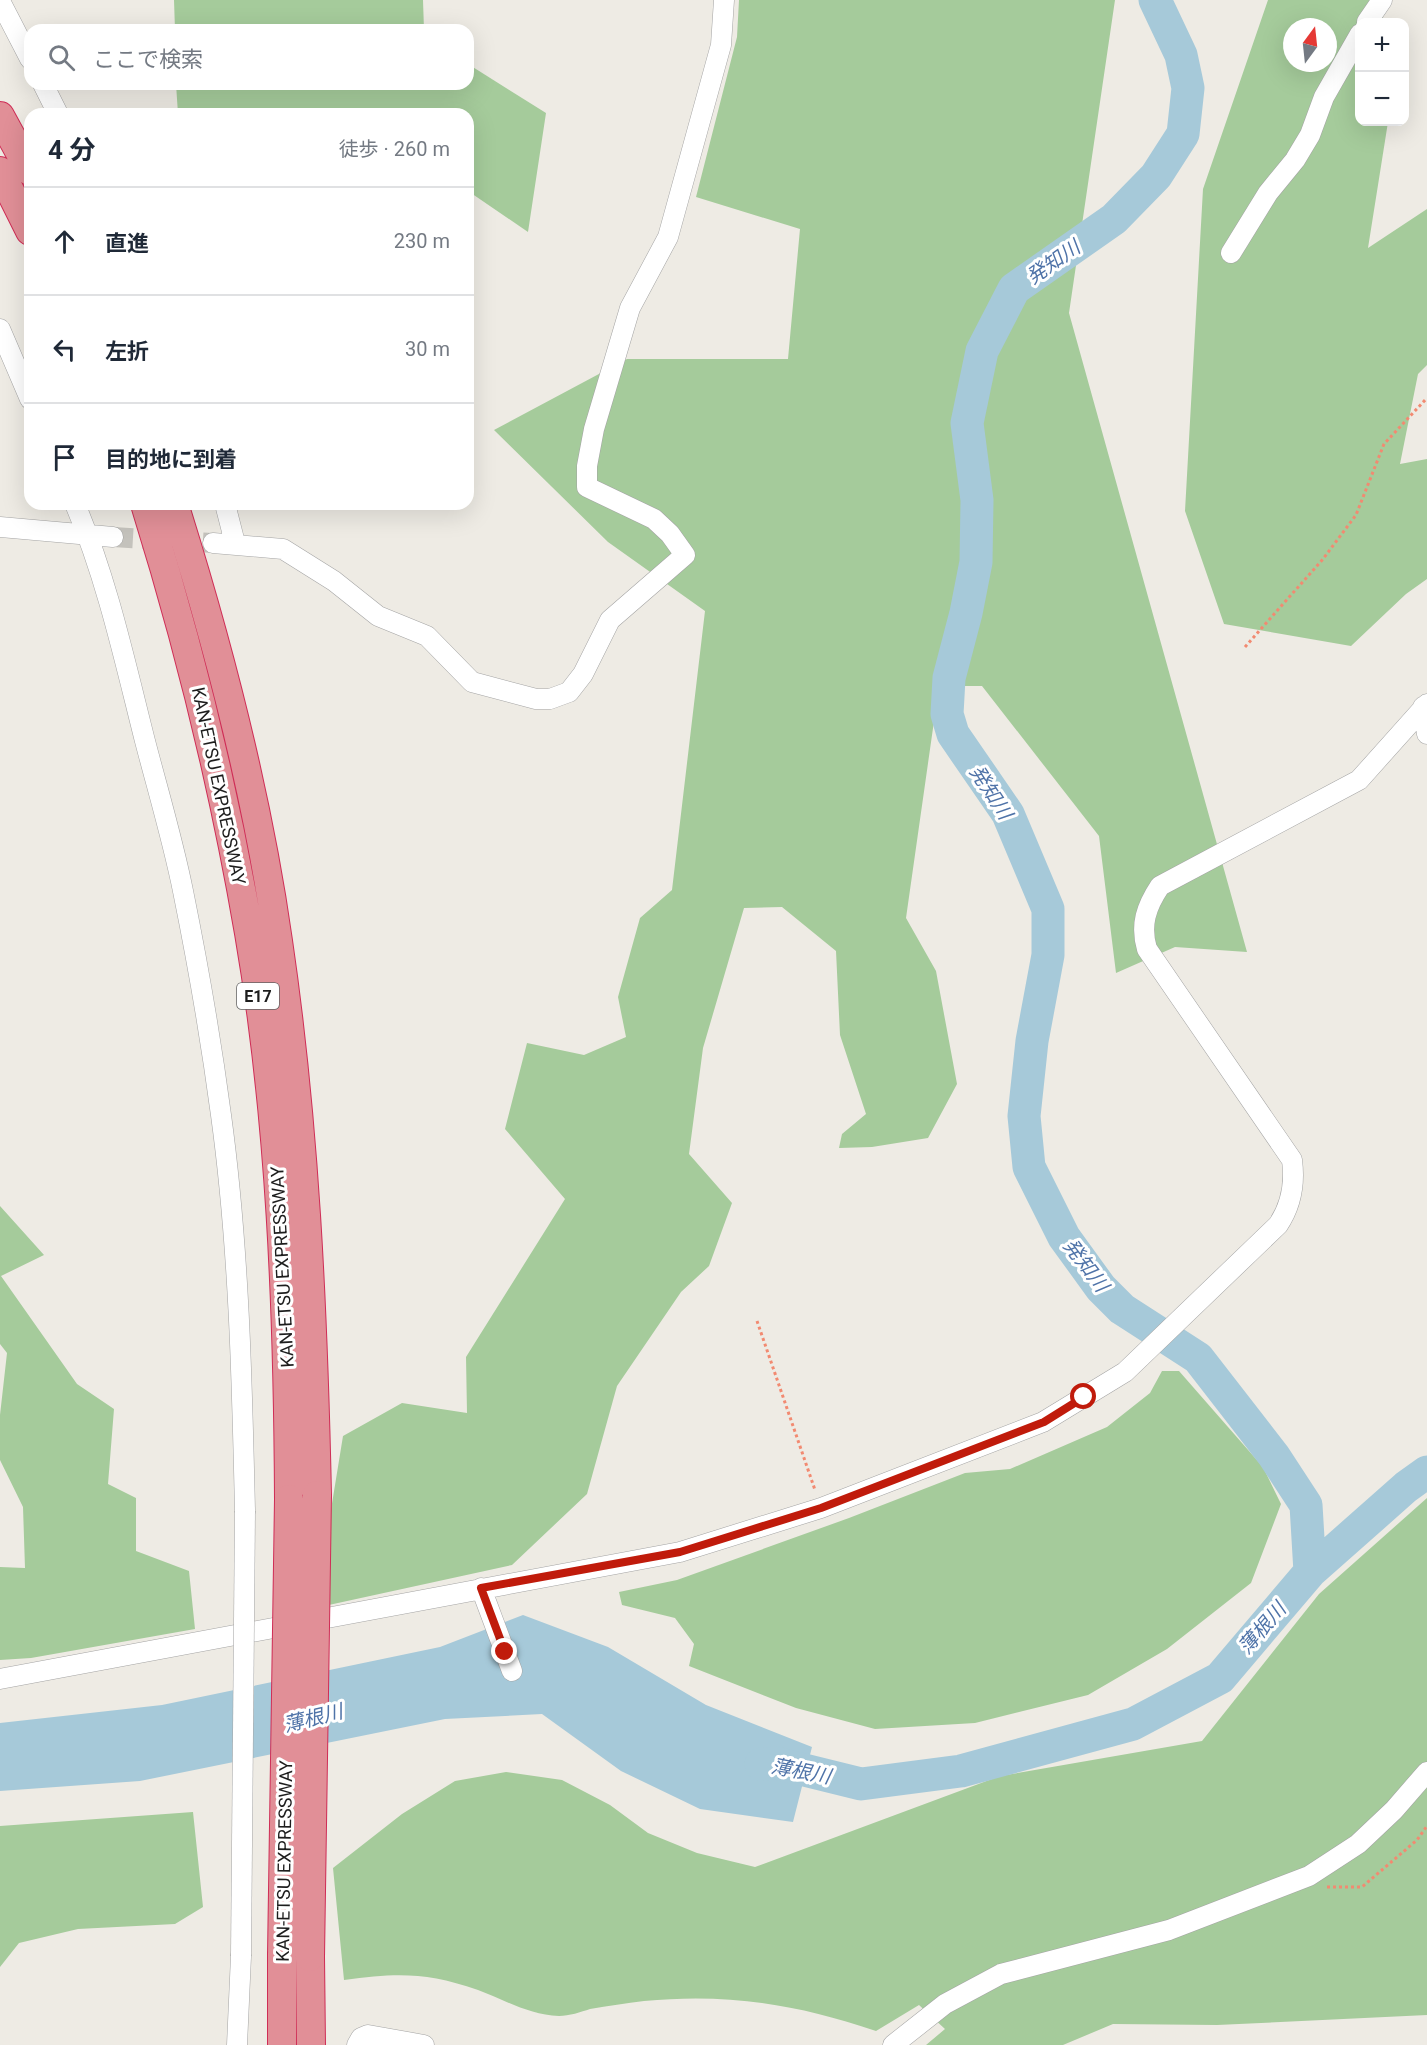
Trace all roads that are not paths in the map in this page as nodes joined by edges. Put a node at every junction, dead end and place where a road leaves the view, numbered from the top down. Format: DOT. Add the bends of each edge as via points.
graph roads {
  1 [pos="724,0"];
  2 [pos="1382,0"];
  3 [pos="0,1"];
  4 [pos="1370,18"];
  5 [pos="1355,41"];
  6 [pos="24,47"];
  7 [pos="46,90"];
  8 [pos="55,108"];
  9 [pos="0,116"];
  10 [pos="24,160"];
  11 [pos="0,171"];
  12 [pos="24,219"];
  13 [pos="1231,253"];
  14 [pos="0,329"];
  15 [pos="24,385"];
  16 [pos="78,510"];
  17 [pos="147,510"];
  18 [pos="176,510"];
  19 [pos="227,510"];
  20 [pos="0,527"];
  21 [pos="89,536"];
  22 [pos="113,537"];
  23 [pos="213,543"];
  24 [pos="235,543"];
  25 [pos="1425,706"];
  26 [pos="1427,734"];
  27 [pos="303,1497"];
  28 [pos="481,1588"];
  29 [pos="512,1671"];
  30 [pos="0,1679"];
  31 [pos="1427,1772"];
  32 [pos="237,2045"];
  33 [pos="282,2045"];
  34 [pos="311,2045"];
  35 [pos="357,2045"];
  36 [pos="424,2045"];
  37 [pos="893,2045"];
  1 -- 24 [label="street" via="722,45 668,237 630,308 587,466 587,487 654,519 685,555 610,620 583,674 569,692 536,699 472,682 427,636 378,616 307,562 283,549"];
  2 -- 4 [label="street"];
  3 -- 6 [label="street"];
  5 -- 13 [label="street" via="1324,97 1310,135"];
  7 -- 8 [label="street"];
  9 -- 10 [label="highway"];
  11 -- 12 [label="highway"];
  14 -- 15 [label="street"];
  16 -- 21 [label="street"];
  17 -- 27 [label="highway, KAN-ETSU EXPRESSWAY / E17" via="206,721 250,935 276,1167 288,1384"];
  18 -- 27 [label="highway, KAN-ETSU EXPRESSWAY / E17" via="234,711 278,939 311,1274"];
  19 -- 24 [label="street"];
  20 -- 21 [label="street"];
  21 -- 22 [label="street"];
  21 -- 32 [label="street, bridge" via="183,889 221,1117 235,1249 245,1511"];
  23 -- 24 [label="street"];
  25 -- 26 [label="street"];
  25 -- 28 [label="street" via="1359,780 1160,886 1151,900 1142,933 1147,949 1292,1160 1294,1173 1288,1204 1278,1225 1192,1311 1125,1372 1044,1422 821,1508 680,1552"];
  27 -- 33 [label="highway, KAN-ETSU EXPRESSWAY / E17, bridge" via="282,1956"];
  27 -- 34 [label="highway, KAN-ETSU EXPRESSWAY / E17, bridge"];
  28 -- 29 [label="street"];
  28 -- 30 [label="street"];
  31 -- 37 [label="street" via="1358,1844 1310,1876 1169,1930 1001,1974 945,2004"];
  35 -- 36 [label="street" via="368,2035"];
}
